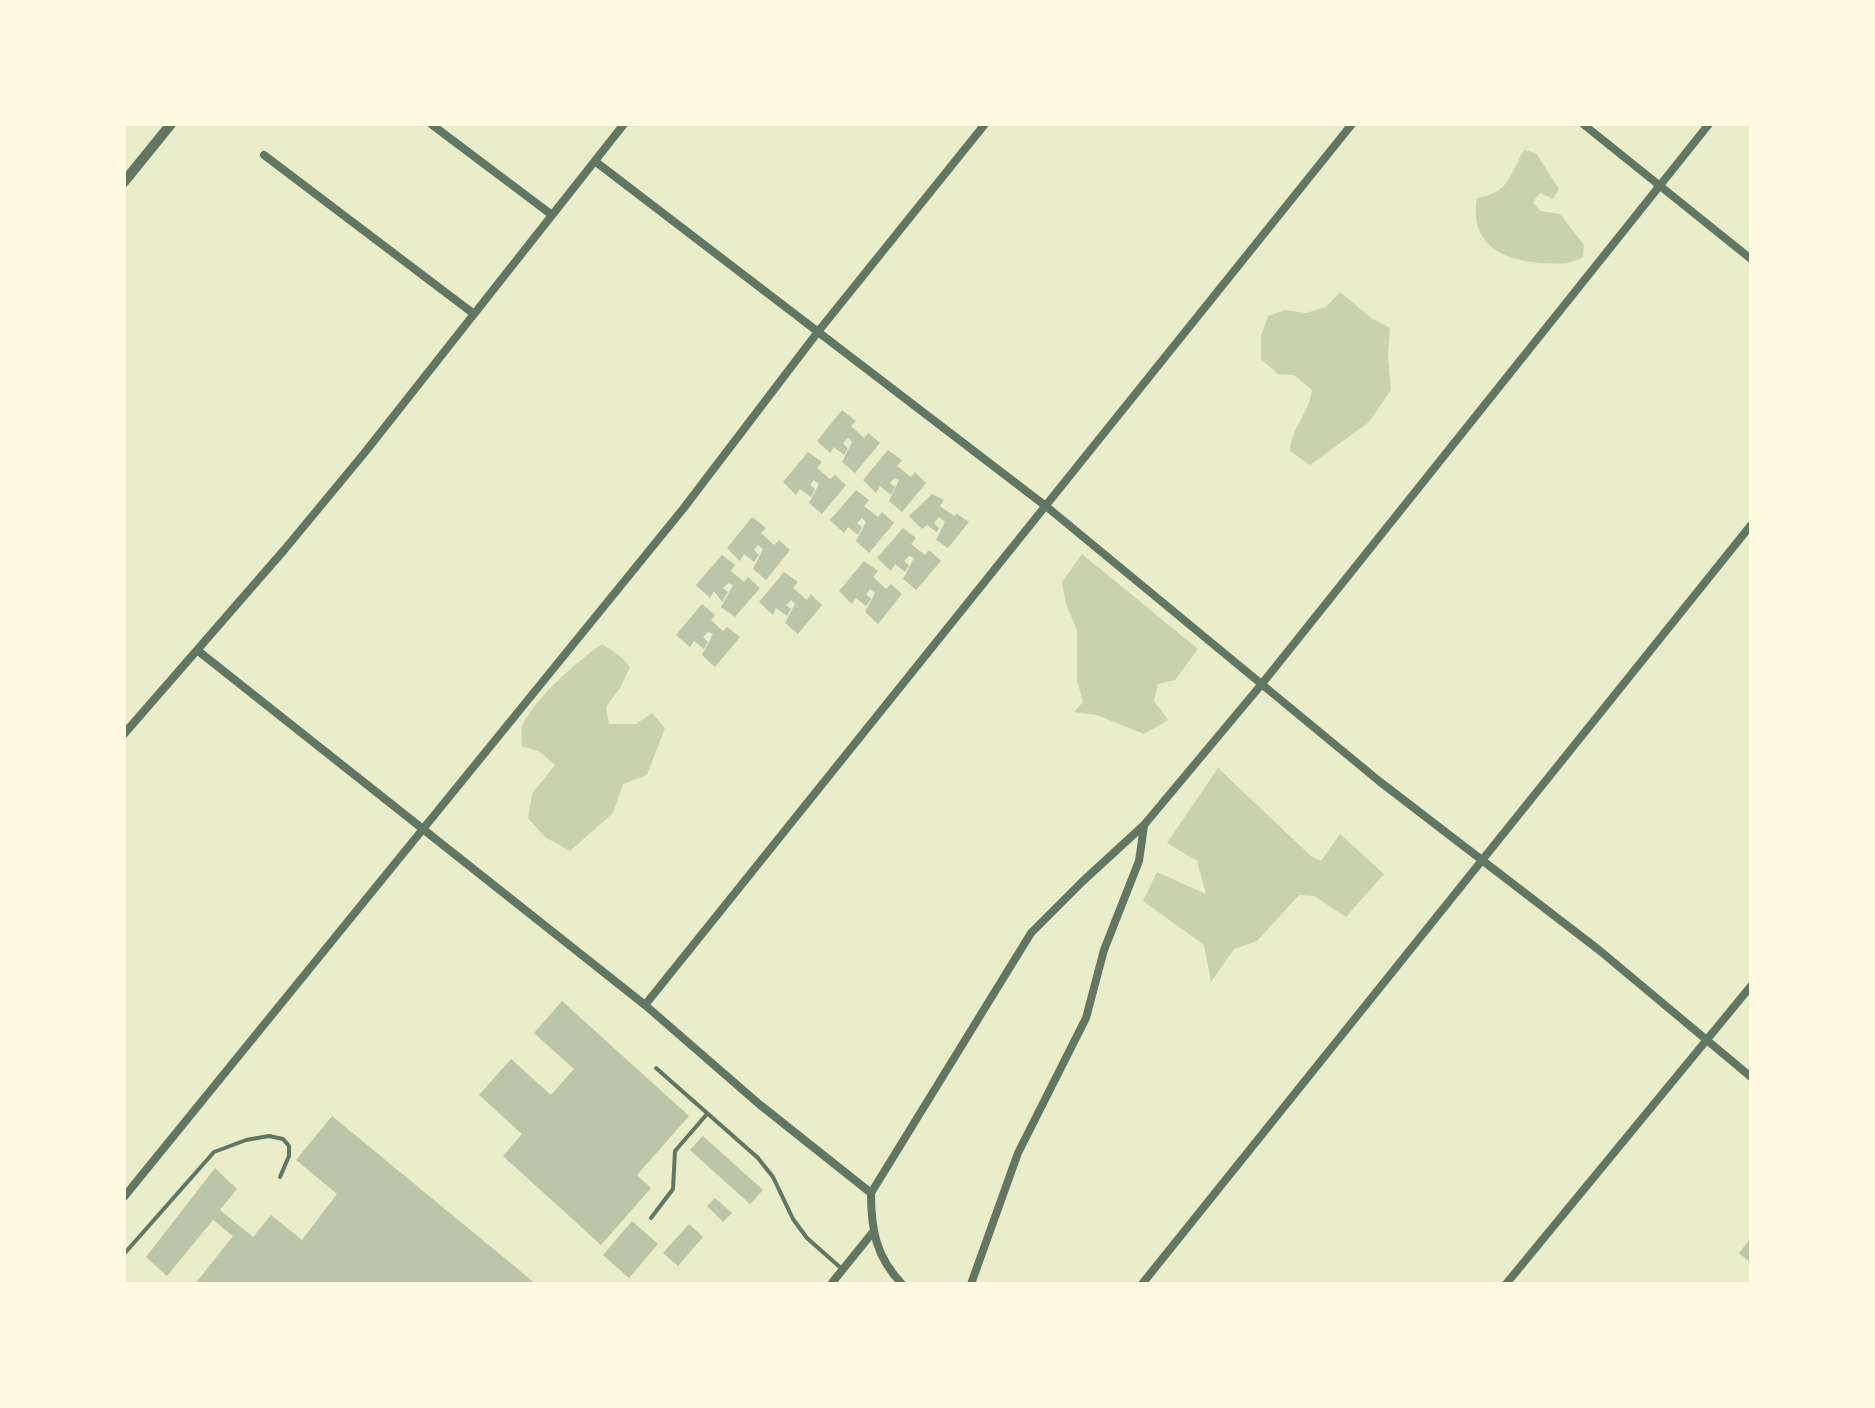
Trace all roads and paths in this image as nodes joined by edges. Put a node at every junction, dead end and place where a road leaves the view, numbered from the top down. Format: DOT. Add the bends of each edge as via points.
graph roads {
  1 [pos="171,124"];
  2 [pos="431,124"];
  3 [pos="624,124"];
  4 [pos="985,124"];
  5 [pos="1352,124"];
  6 [pos="1583,124"];
  7 [pos="1709,124"];
  8 [pos="264,155"];
  9 [pos="596,162"];
  10 [pos="124,182"];
  11 [pos="1660,185"];
  12 [pos="552,215"];
  13 [pos="1751,259"];
  14 [pos="474,314"];
  15 [pos="817,333"];
  16 [pos="1047,507"];
  17 [pos="1751,525"];
  18 [pos="197,650"];
  19 [pos="1261,685"];
  20 [pos="124,734"];
  21 [pos="1144,825"];
  22 [pos="422,830"];
  23 [pos="1483,860"];
  24 [pos="1751,986"];
  25 [pos="645,1005"];
  26 [pos="1709,1041"];
  27 [pos="656,1068"];
  28 [pos="1751,1077"];
  29 [pos="707,1114"];
  30 [pos="280,1177"];
  31 [pos="871,1193"];
  32 [pos="124,1197"];
  33 [pos="651,1218"];
  34 [pos="873,1232"];
  35 [pos="124,1254"];
  36 [pos="842,1269"];
  37 [pos="831,1284"];
  38 [pos="902,1284"];
  39 [pos="971,1284"];
  40 [pos="1142,1284"];
  41 [pos="1506,1284"];
  1 -- 10 [label="street"];
  2 -- 12 [label="street"];
  3 -- 9 [label="street"];
  4 -- 15 [label="street"];
  5 -- 16 [label="street"];
  6 -- 11 [label="street"];
  7 -- 11 [label="street"];
  8 -- 14 [label="street"];
  9 -- 12 [label="street"];
  9 -- 15 [label="street"];
  11 -- 13 [label="street"];
  11 -- 19 [label="street"];
  12 -- 14 [label="street"];
  14 -- 18 [label="street"];
  15 -- 16 [label="street"];
  15 -- 22 [label="street" via="683,509"];
  16 -- 19 [label="street"];
  16 -- 25 [label="street"];
  17 -- 23 [label="street"];
  18 -- 20 [label="street"];
  18 -- 22 [label="street"];
  19 -- 21 [label="street"];
  19 -- 23 [label="street"];
  21 -- 31 [label="street" via="1031,933"];
  21 -- 39 [label="street" via="1139,861 1104,950 1086,1018 1018,1153"];
  22 -- 25 [label="street"];
  22 -- 32 [label="street"];
  23 -- 26 [label="street"];
  23 -- 40 [label="street"];
  24 -- 26 [label="street"];
  25 -- 31 [label="street"];
  26 -- 28 [label="street"];
  26 -- 41 [label="street"];
  27 -- 29 [label="lane"];
  29 -- 33 [label="lane" via="675,1151 673,1189"];
  29 -- 36 [label="lane" via="758,1158 800,1229"];
  30 -- 35 [label="lane" via="289,1156 283,1139 246,1140 214,1152"];
  31 -- 34 [label="street"];
  34 -- 36 [label="street"];
  34 -- 38 [label="street" via="879,1254"];
  36 -- 37 [label="street"];
}
